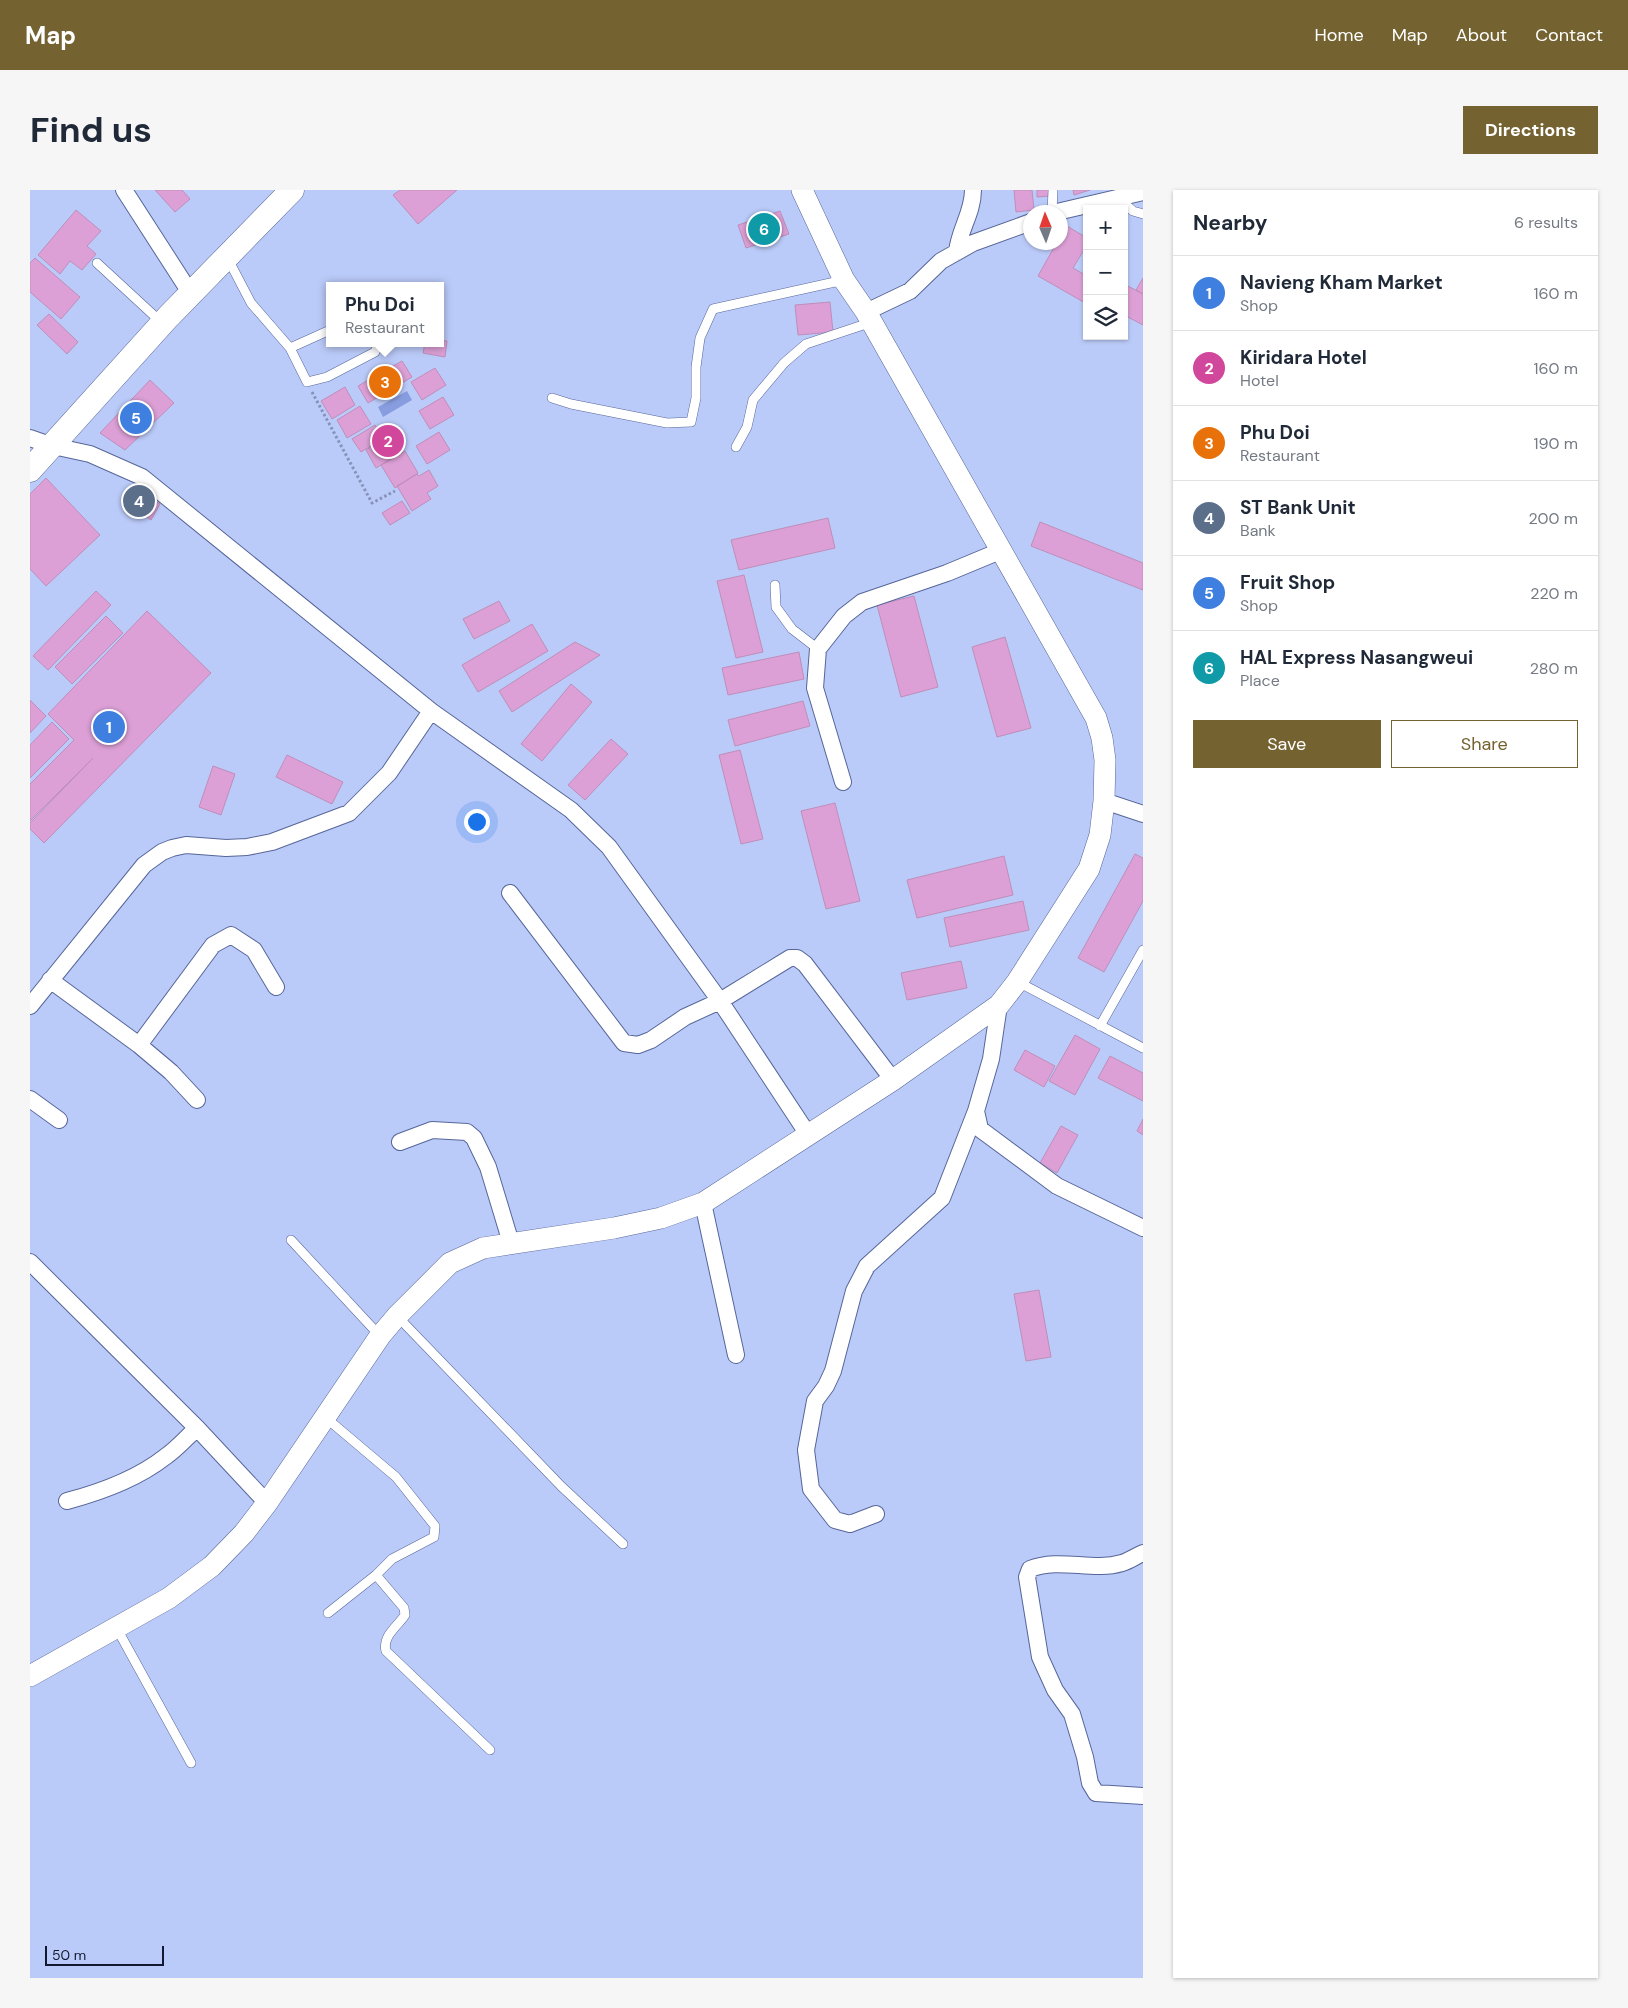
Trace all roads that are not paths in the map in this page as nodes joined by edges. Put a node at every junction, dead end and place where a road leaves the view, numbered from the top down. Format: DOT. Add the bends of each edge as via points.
graph roads {
  1 [pos="124,190"];
  2 [pos="292,190"];
  3 [pos="802,190"];
  4 [pos="973,190"];
  5 [pos="1054,190"];
  6 [pos="1143,192"];
  7 [pos="1119,199"];
  8 [pos="1053,205"];
  9 [pos="1068,210"];
  10 [pos="1143,214"];
  11 [pos="1023,225"];
  12 [pos="957,252"];
  13 [pos="227,257"];
  14 [pos="97,263"];
  15 [pos="844,280"];
  16 [pos="191,294"];
  17 [pos="869,317"];
  18 [pos="163,324"];
  19 [pos="326,332"];
  20 [pos="377,347"];
  21 [pos="290,348"];
  22 [pos="552,398"];
  23 [pos="30,438"];
  24 [pos="53,446"];
  25 [pos="736,447"];
  26 [pos="30,470"];
  27 [pos="1000,551"];
  28 [pos="775,585"];
  29 [pos="818,649"];
  30 [pos="431,711"];
  31 [pos="843,782"];
  32 [pos="1104,801"];
  33 [pos="1143,814"];
  34 [pos="510,893"];
  35 [pos="1143,950"];
  36 [pos="50,980"];
  37 [pos="1018,982"];
  38 [pos="276,987"];
  39 [pos="720,1001"];
  40 [pos="999,1005"];
  41 [pos="30,1006"];
  42 [pos="1100,1026"];
  43 [pos="139,1045"];
  44 [pos="1143,1048"];
  45 [pos="893,1080"];
  46 [pos="30,1099"];
  47 [pos="197,1100"];
  48 [pos="976,1111"];
  49 [pos="59,1120"];
  50 [pos="809,1136"];
  51 [pos="400,1142"];
  52 [pos="703,1203"];
  53 [pos="1143,1228"];
  54 [pos="291,1240"];
  55 [pos="511,1243"];
  56 [pos="30,1262"];
  57 [pos="397,1316"];
  58 [pos="380,1336"];
  59 [pos="736,1355"];
  60 [pos="325,1417"];
  61 [pos="196,1428"];
  62 [pos="67,1500"];
  63 [pos="267,1503"];
  64 [pos="876,1514"];
  65 [pos="623,1544"];
  66 [pos="1143,1553"];
  67 [pos="376,1575"];
  68 [pos="328,1613"];
  69 [pos="116,1627"];
  70 [pos="30,1676"];
  71 [pos="490,1750"];
  72 [pos="192,1763"];
  73 [pos="1143,1796"];
  1 -- 16 [label="street"];
  2 -- 13 [label="main road"];
  3 -- 15 [label="street"];
  4 -- 12 [label="street" via="973,203 958,238"];
  5 -- 8 [label="lane"];
  6 -- 7 [label="street"];
  7 -- 9 [label="street"];
  7 -- 10 [label="lane" via="1133,211"];
  11 -- 12 [label="street"];
  12 -- 17 [label="street" via="941,261 910,291"];
  13 -- 16 [label="main road"];
  13 -- 21 [label="lane" via="251,304"];
  14 -- 18 [label="lane"];
  15 -- 17 [label="street"];
  15 -- 22 [label="lane" via="713,310 700,338 691,422 667,423"];
  16 -- 18 [label="main road"];
  17 -- 25 [label="lane" via="806,344 784,363 753,400 747,427"];
  17 -- 27 [label="street"];
  18 -- 24 [label="main road"];
  19 -- 21 [label="lane"];
  20 -- 21 [label="lane" via="375,352 327,377 307,382"];
  23 -- 24 [label="street"];
  24 -- 26 [label="main road"];
  24 -- 30 [label="street" via="90,454 142,477"];
  27 -- 29 [label="street" via="947,574 862,602 844,616"];
  27 -- 32 [label="street" via="1096,718 1105,760"];
  28 -- 29 [label="lane" via="776,607 792,629"];
  29 -- 31 [label="street" via="816,688"];
  30 -- 36 [label="street" via="389,773 349,813 272,842 226,848 186,845 154,857"];
  30 -- 39 [label="street" via="571,810 609,847"];
  32 -- 33 [label="street"];
  32 -- 37 [label="street" via="1100,835 1089,869"];
  34 -- 39 [label="street" via="624,1043 638,1045 651,1040 685,1017"];
  35 -- 42 [label="lane"];
  36 -- 41 [label="street"];
  36 -- 43 [label="street"];
  37 -- 40 [label="street"];
  37 -- 42 [label="lane"];
  38 -- 43 [label="street" via="254,950 231,935 213,945"];
  39 -- 45 [label="street" via="790,958 797,958 805,964"];
  39 -- 50 [label="street"];
  40 -- 45 [label="street"];
  40 -- 48 [label="street" via="991,1059"];
  42 -- 44 [label="lane"];
  43 -- 47 [label="street"];
  45 -- 50 [label="street"];
  46 -- 49 [label="street"];
  48 -- 53 [label="street" via="980,1128 986,1134 1057,1186"];
  48 -- 64 [label="street" via="942,1198 867,1266 860,1278 833,1371 815,1402 806,1450 811,1489 835,1520 850,1524"];
  50 -- 52 [label="street"];
  51 -- 55 [label="street" via="432,1130 467,1132 474,1138 488,1167"];
  52 -- 55 [label="street" via="661,1218 614,1228"];
  52 -- 59 [label="street"];
  54 -- 58 [label="lane"];
  55 -- 57 [label="street" via="483,1248 450,1263"];
  56 -- 61 [label="street"];
  57 -- 58 [label="street"];
  57 -- 65 [label="lane" via="561,1486"];
  58 -- 60 [label="street"];
  60 -- 63 [label="street"];
  60 -- 67 [label="lane" via="396,1477 436,1526 434,1537 392,1559"];
  61 -- 62 [label="street" via="166,1456 140,1474 91,1495"];
  61 -- 63 [label="street"];
  63 -- 69 [label="street" via="212,1566 168,1598"];
  66 -- 73 [label="street" via="1122,1563 1098,1566 1042,1564 1030,1569 1026,1577 1040,1657 1055,1690 1072,1714 1090,1783 1096,1793"];
  67 -- 68 [label="lane"];
  67 -- 71 [label="lane" via="404,1608 405,1615 386,1639 386,1651"];
  69 -- 70 [label="street"];
  69 -- 72 [label="lane"];
}
